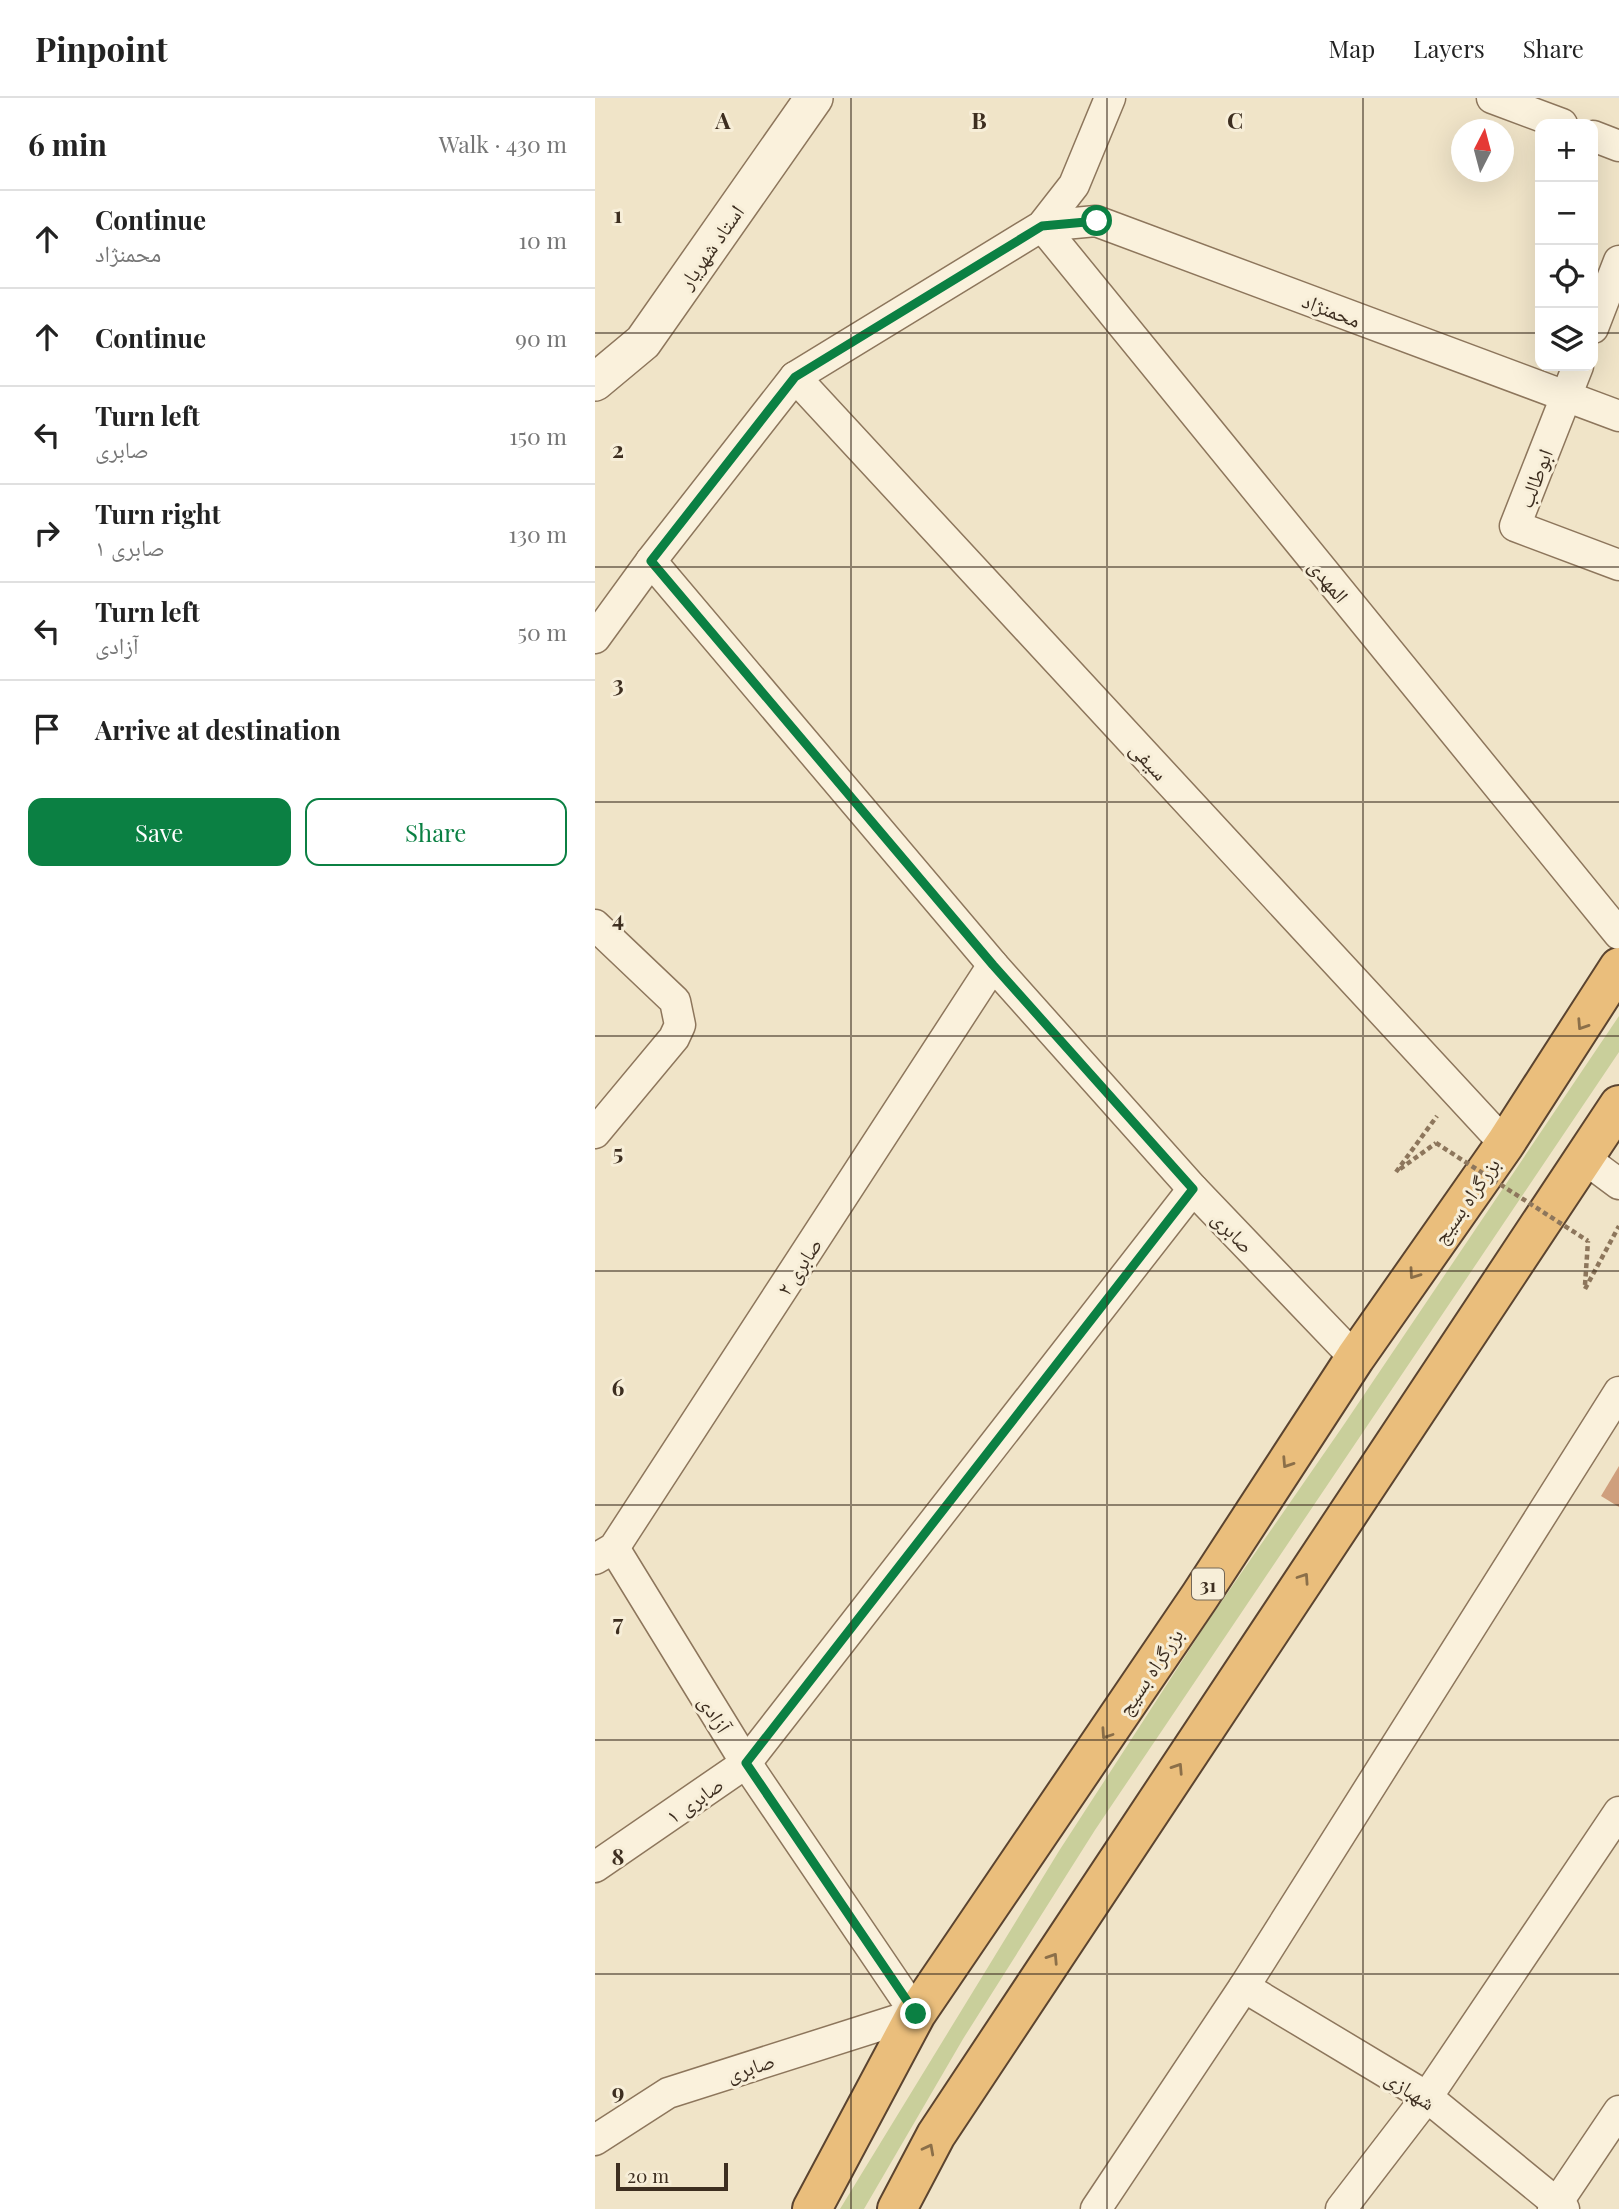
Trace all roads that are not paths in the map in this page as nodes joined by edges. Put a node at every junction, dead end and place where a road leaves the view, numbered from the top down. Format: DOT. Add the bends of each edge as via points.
graph roads {
  1 [pos="814,98"];
  2 [pos="1110,98"];
  3 [pos="1492,98"];
  4 [pos="1549,119"];
  5 [pos="1598,138"];
  6 [pos="1619,146"];
  7 [pos="1042,226"];
  8 [pos="1619,261"];
  9 [pos="1598,315"];
  10 [pos="1576,371"];
  11 [pos="795,377"];
  12 [pos="595,382"];
  13 [pos="1565,397"];
  14 [pos="1619,416"];
  15 [pos="651,561"];
  16 [pos="1619,565"];
  17 [pos="595,638"];
  18 [pos="595,925"];
  19 [pos="1619,934"];
  20 [pos="993,965"];
  21 [pos="1619,967"];
  22 [pos="1619,1105"];
  23 [pos="595,1133"];
  24 [pos="1505,1144"];
  25 [pos="1584,1158"];
  26 [pos="1619,1184"];
  27 [pos="1193,1189"];
  28 [pos="1355,1357"];
  29 [pos="1619,1392"];
  30 [pos="605,1553"];
  31 [pos="746,1763"];
  32 [pos="1619,1812"];
  33 [pos="595,1867"];
  34 [pos="1244,1987"];
  35 [pos="916,2014"];
  36 [pos="1427,2097"];
  37 [pos="1619,2111"];
  38 [pos="595,2140"];
  39 [pos="1558,2207"];
  40 [pos="811,2209"];
  41 [pos="897,2209"];
  42 [pos="1096,2209"];
  43 [pos="1341,2209"];
  1 -- 12 [label="street, استاد شهریار" via="643,342"];
  2 -- 7 [label="street" via="1074,185"];
  3 -- 4 [label="street"];
  5 -- 6 [label="street"];
  7 -- 11 [label="street"];
  7 -- 13 [label="street, محمنژاد" via="1097,221"];
  7 -- 19 [label="street, المهدی"];
  8 -- 9 [label="street"];
  10 -- 13 [label="street, ابوطالب"];
  11 -- 15 [label="street"];
  11 -- 24 [label="street, سیفی"];
  13 -- 14 [label="street, محمنژاد"];
  13 -- 16 [label="street, ابوطالب" via="1515,526"];
  15 -- 17 [label="street"];
  15 -- 20 [label="street, صابری"];
  18 -- 23 [label="street" via="675,1001 680,1025"];
  20 -- 27 [label="street, صابری"];
  20 -- 30 [label="street, صابری ۲"];
  21 -- 24 [label="highway, بزرگراه بسیج / 31, one-way"];
  22 -- 25 [label="highway"];
  24 -- 28 [label="highway, بزرگراه بسیج / 31, one-way"];
  25 -- 26 [label="street"];
  41 -- 25 [label="highway, one-way" via="936,2135"];
  27 -- 28 [label="street, صابری"];
  27 -- 31 [label="street, صابری ۱"];
  28 -- 35 [label="highway, بزرگراه بسیج / 31, one-way" via="1200,1596"];
  29 -- 34 [label="street"];
  30 -- 31 [label="street, آزادی"];
  31 -- 33 [label="street, صابری ۱"];
  31 -- 35 [label="street, آزادی"];
  32 -- 36 [label="street"];
  34 -- 36 [label="street, شهبازی"];
  34 -- 42 [label="street"];
  35 -- 38 [label="street, صابری" via="668,2093"];
  35 -- 40 [label="highway, بزرگراه بسیج / 31"];
  36 -- 39 [label="street, شهبازی"];
  36 -- 43 [label="street"];
  37 -- 39 [label="street"];
}
